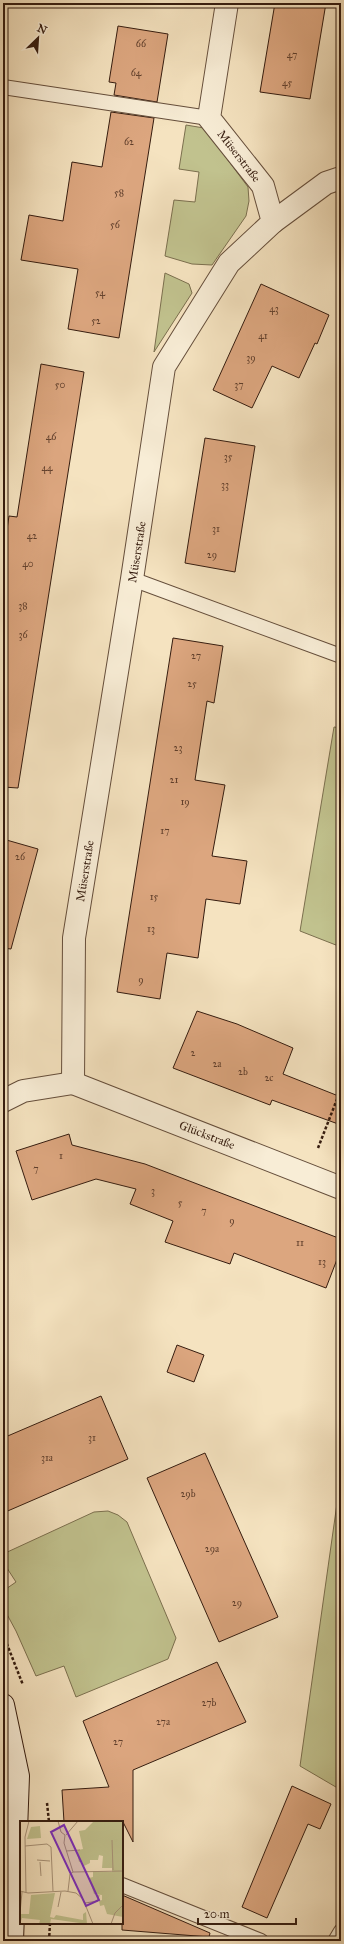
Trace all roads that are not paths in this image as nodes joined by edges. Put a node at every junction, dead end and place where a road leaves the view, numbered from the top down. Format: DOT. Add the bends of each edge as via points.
graph roads {
  1 [pos="227,3"];
  2 [pos="3,87"];
  3 [pos="209,118"];
  4 [pos="341,178"];
  5 [pos="272,222"];
  6 [pos="132,579"];
  7 [pos="341,656"];
  8 [pos="73,1083"];
  9 [pos="3,1101"];
  10 [pos="341,1188"];
  11 [pos="3,1704"];
  12 [pos="18,1868"];
  13 [pos="123,1884"];
  14 [pos="341,1931"];
  15 [pos="12,1941"];
  16 [pos="261,1941"];
  17 [pos="335,1941"];
  1 -- 3 [label="street, Müserstraße"];
  2 -- 3 [label="lane"];
  3 -- 5 [label="street, Müserstraße" via="263,186"];
  4 -- 5 [label="street" via="326,183"];
  5 -- 6 [label="street, Müserstraße" via="229,263 164,367"];
  6 -- 7 [label="lane"];
  6 -- 8 [label="street, Müserstraße" via="74,938"];
  8 -- 9 [label="street" via="23,1091"];
  8 -- 10 [label="street, Glückstraße"];
  11 -- 12 [label="street" via="18,1776"];
  12 -- 15 [label="street"];
  13 -- 16 [label="lane"];
  14 -- 17 [label="lane"];
}
